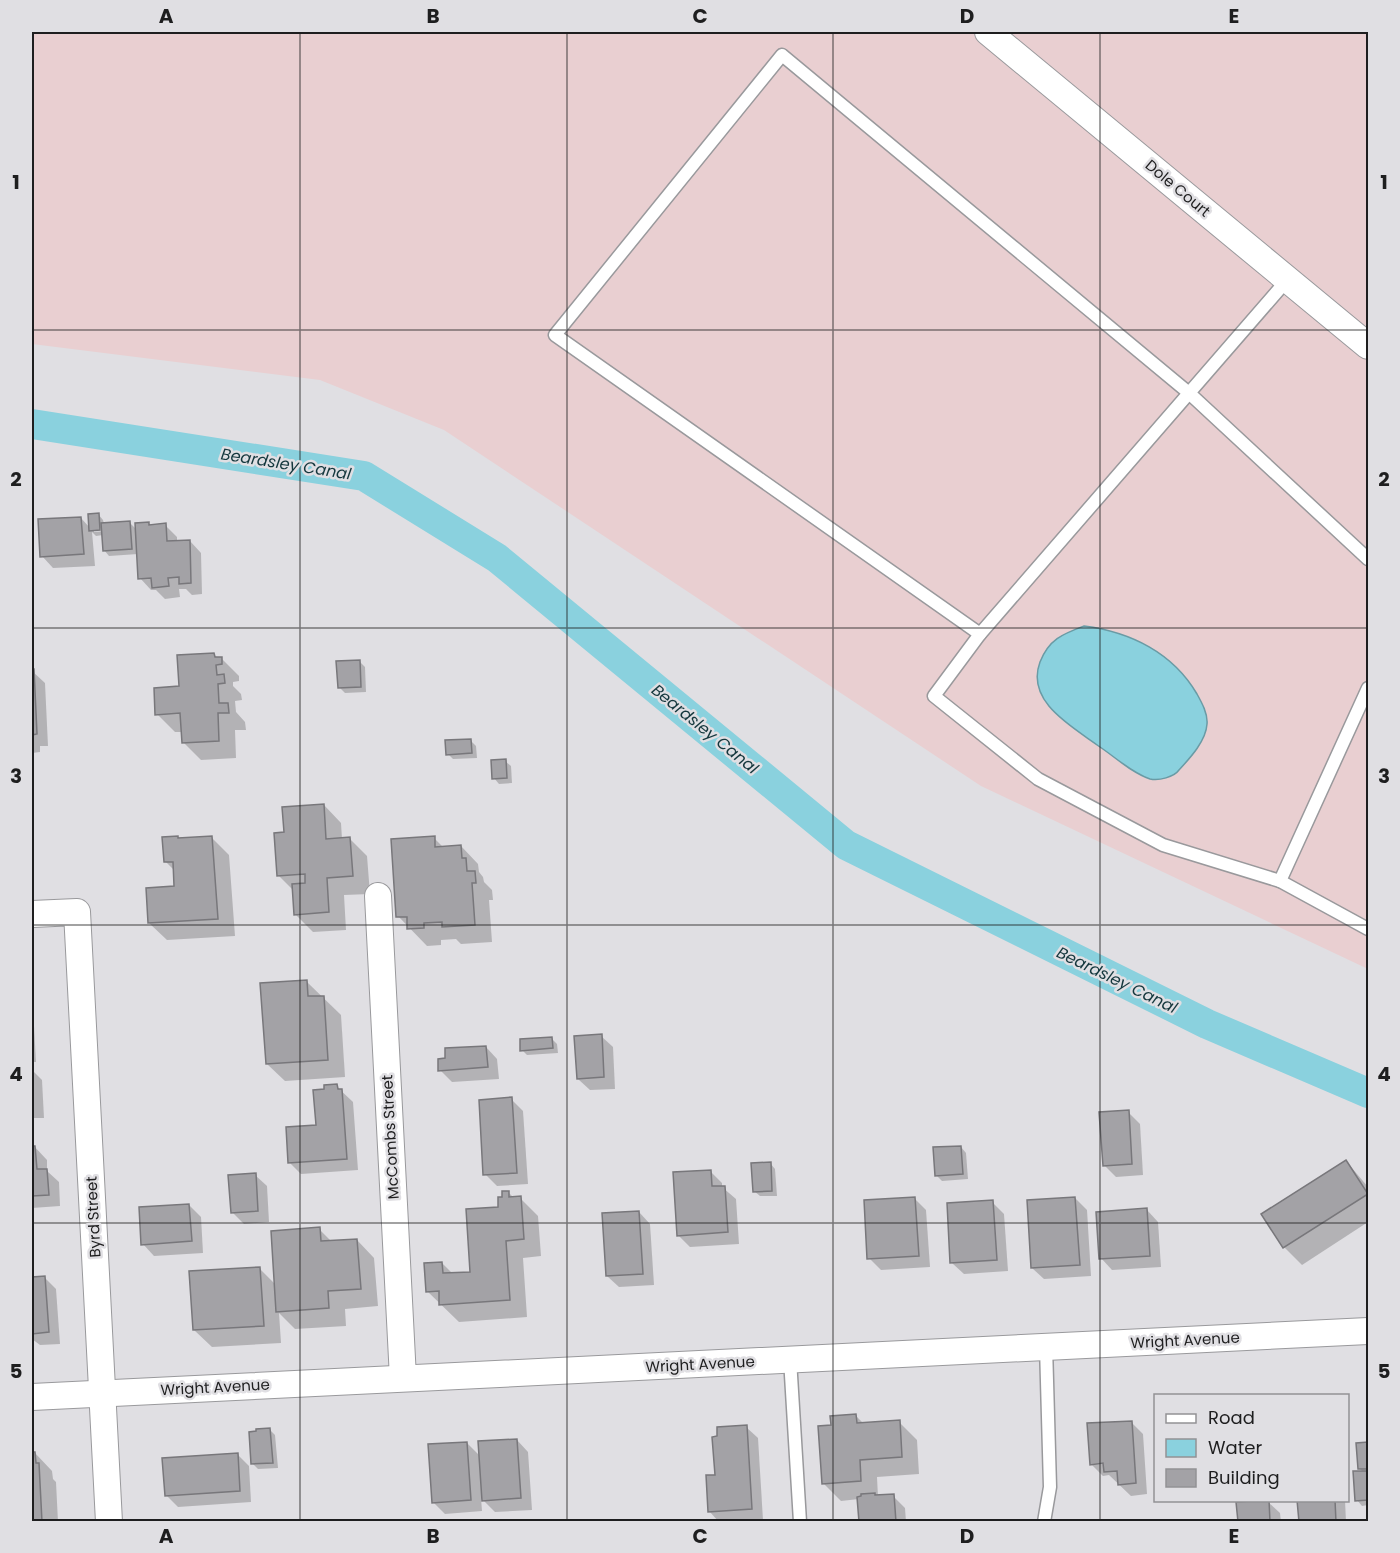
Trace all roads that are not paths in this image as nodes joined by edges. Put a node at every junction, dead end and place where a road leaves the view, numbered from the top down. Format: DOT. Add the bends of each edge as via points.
graph roads {
  1 [pos="988,32"];
  2 [pos="1288,279"];
  3 [pos="1368,345"];
  4 [pos="1189,393"];
  5 [pos="1368,560"];
  6 [pos="980,634"];
  7 [pos="1368,688"];
  8 [pos="1280,881"];
  9 [pos="378,896"];
  10 [pos="32,914"];
  11 [pos="1368,929"];
  12 [pos="1368,1331"];
  13 [pos="1046,1347"];
  14 [pos="790,1359"];
  15 [pos="403,1378"];
  16 [pos="102,1393"];
  17 [pos="32,1397"];
  18 [pos="109,1521"];
  19 [pos="800,1521"];
  20 [pos="1044,1521"];
  1 -- 2 [label="street, Dole Court"];
  2 -- 3 [label="street, Dole Court"];
  2 -- 4 [label="lane"];
  4 -- 5 [label="lane"];
  4 -- 6 [label="lane"];
  4 -- 6 [label="lane" via="782,55 555,335"];
  6 -- 8 [label="lane" via="934,696 1049,785 1163,845"];
  7 -- 8 [label="lane"];
  8 -- 11 [label="lane"];
  9 -- 15 [label="street, McCombs Street"];
  10 -- 16 [label="street, Byrd Street" via="77,912"];
  12 -- 13 [label="street, Wright Avenue"];
  13 -- 14 [label="street, Wright Avenue"];
  13 -- 20 [label="lane" via="1050,1487"];
  14 -- 15 [label="street, Wright Avenue"];
  14 -- 19 [label="lane"];
  15 -- 16 [label="street, Wright Avenue"];
  16 -- 17 [label="street, Wright Avenue"];
  16 -- 18 [label="street, Byrd Street"];
}
